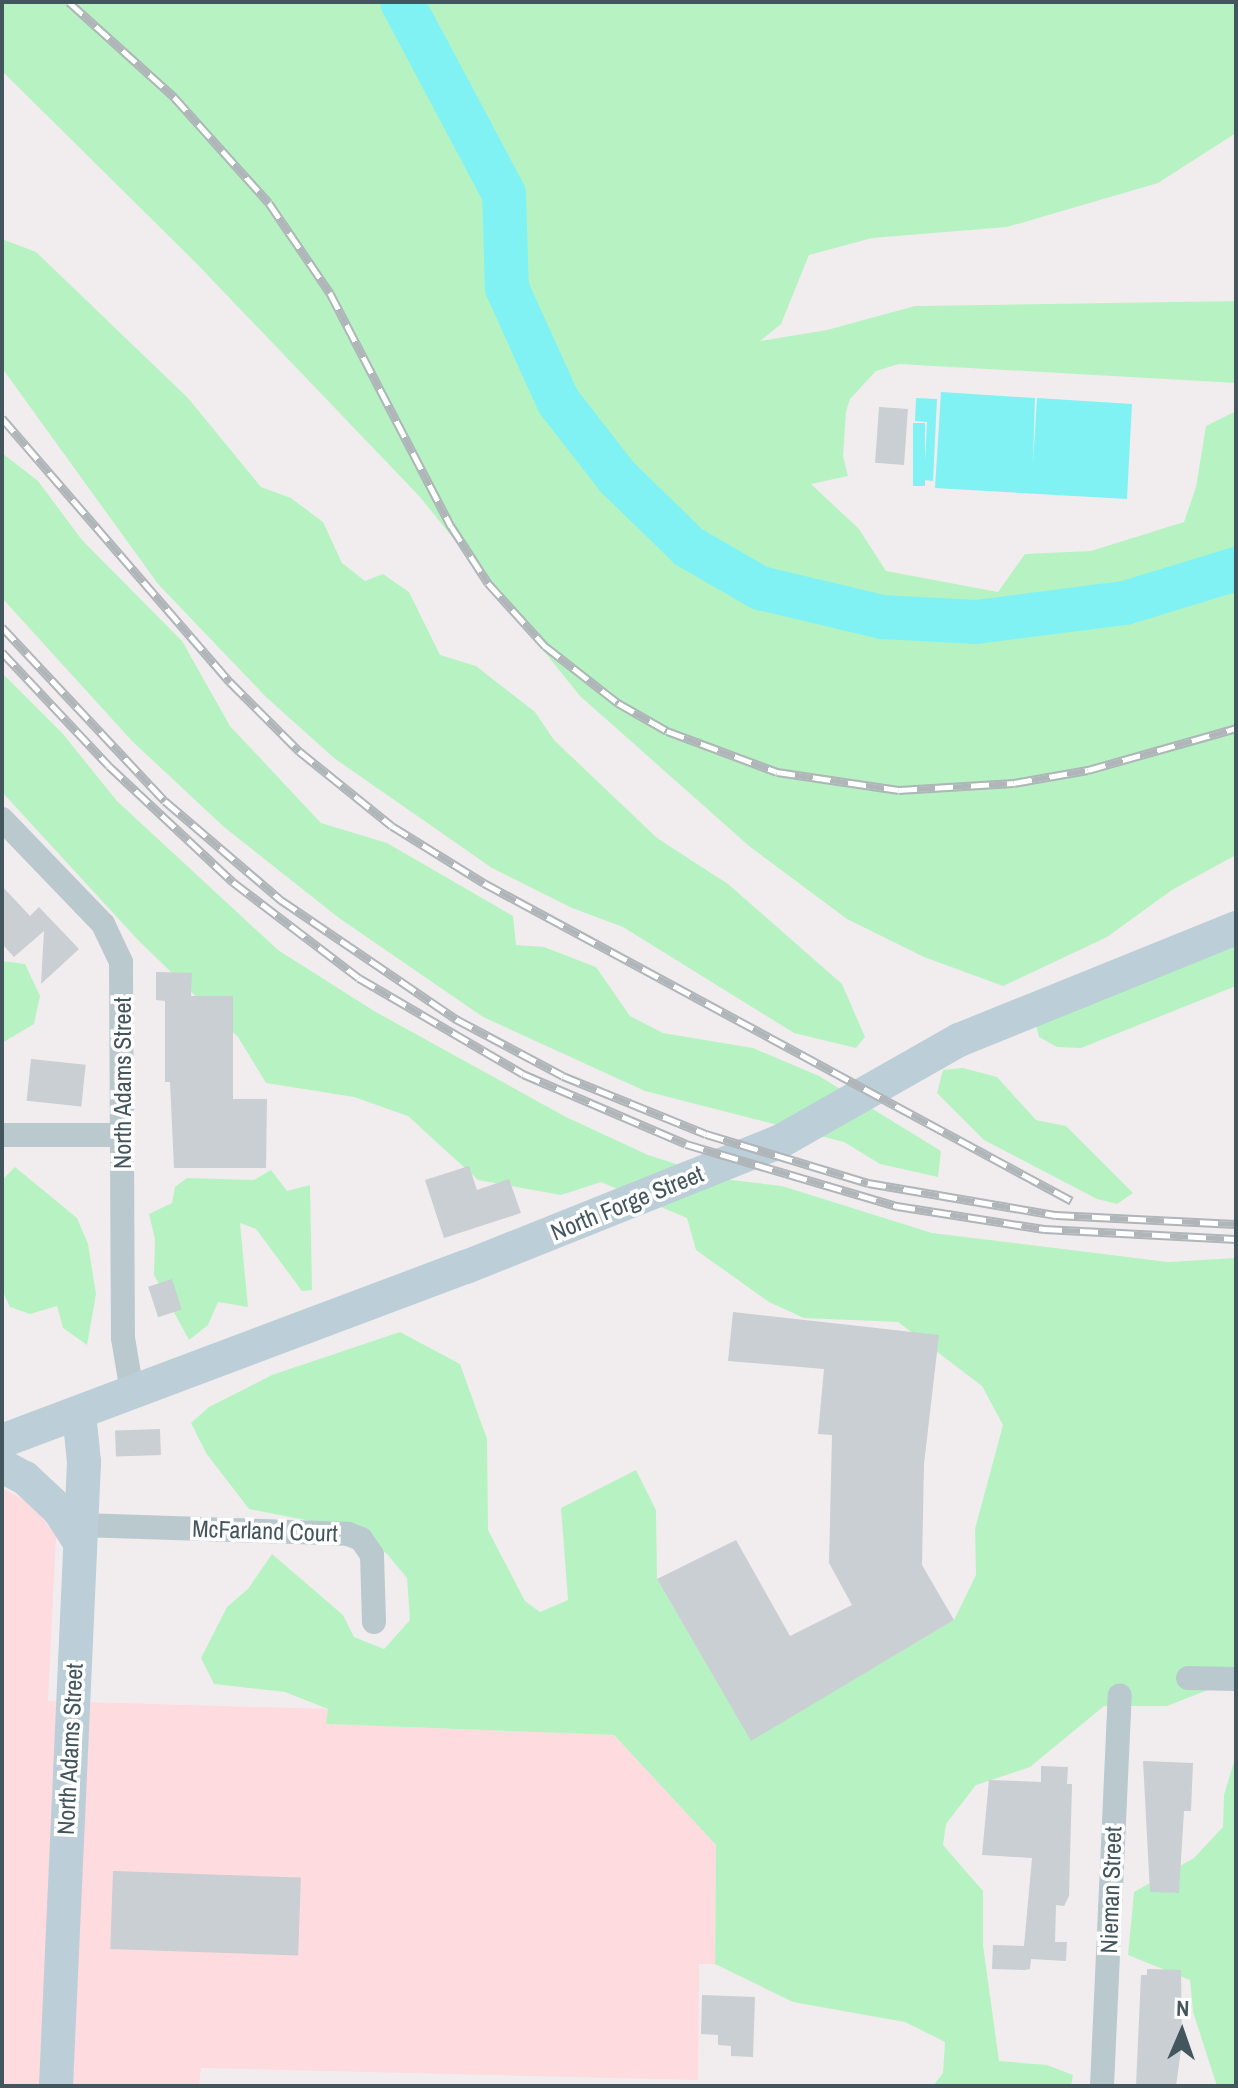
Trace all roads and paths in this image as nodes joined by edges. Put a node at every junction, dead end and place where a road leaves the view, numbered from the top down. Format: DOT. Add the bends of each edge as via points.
graph roads {
  1 [pos="2,819"];
  2 [pos="1236,928"];
  3 [pos="2,1135"];
  4 [pos="122,1135"];
  5 [pos="132,1392"];
  6 [pos="79,1413"];
  7 [pos="2,1441"];
  8 [pos="2,1466"];
  9 [pos="80,1534"];
  10 [pos="374,1622"];
  11 [pos="1188,1678"];
  12 [pos="1236,1679"];
  13 [pos="1120,1695"];
  14 [pos="56,2086"];
  15 [pos="1102,2086"];
  1 -- 4 [label="street, North Adams Street" via="66,881 115,944 123,981"];
  2 -- 5 [label="street, North Forge Street" via="959,1040 781,1141"];
  3 -- 4 [label="street"];
  4 -- 5 [label="street, North Adams Street" via="123,1338"];
  5 -- 6 [label="street, North Forge Street"];
  6 -- 7 [label="street, North Forge Street"];
  6 -- 9 [label="street, North Adams Street" via="84,1462"];
  8 -- 9 [label="street" via="25,1478"];
  9 -- 10 [label="street, McFarland Court" via="348,1534 361,1539 372,1555"];
  9 -- 14 [label="street, North Adams Street"];
  11 -- 12 [label="street"];
  13 -- 15 [label="street, Nieman Street"];
}
